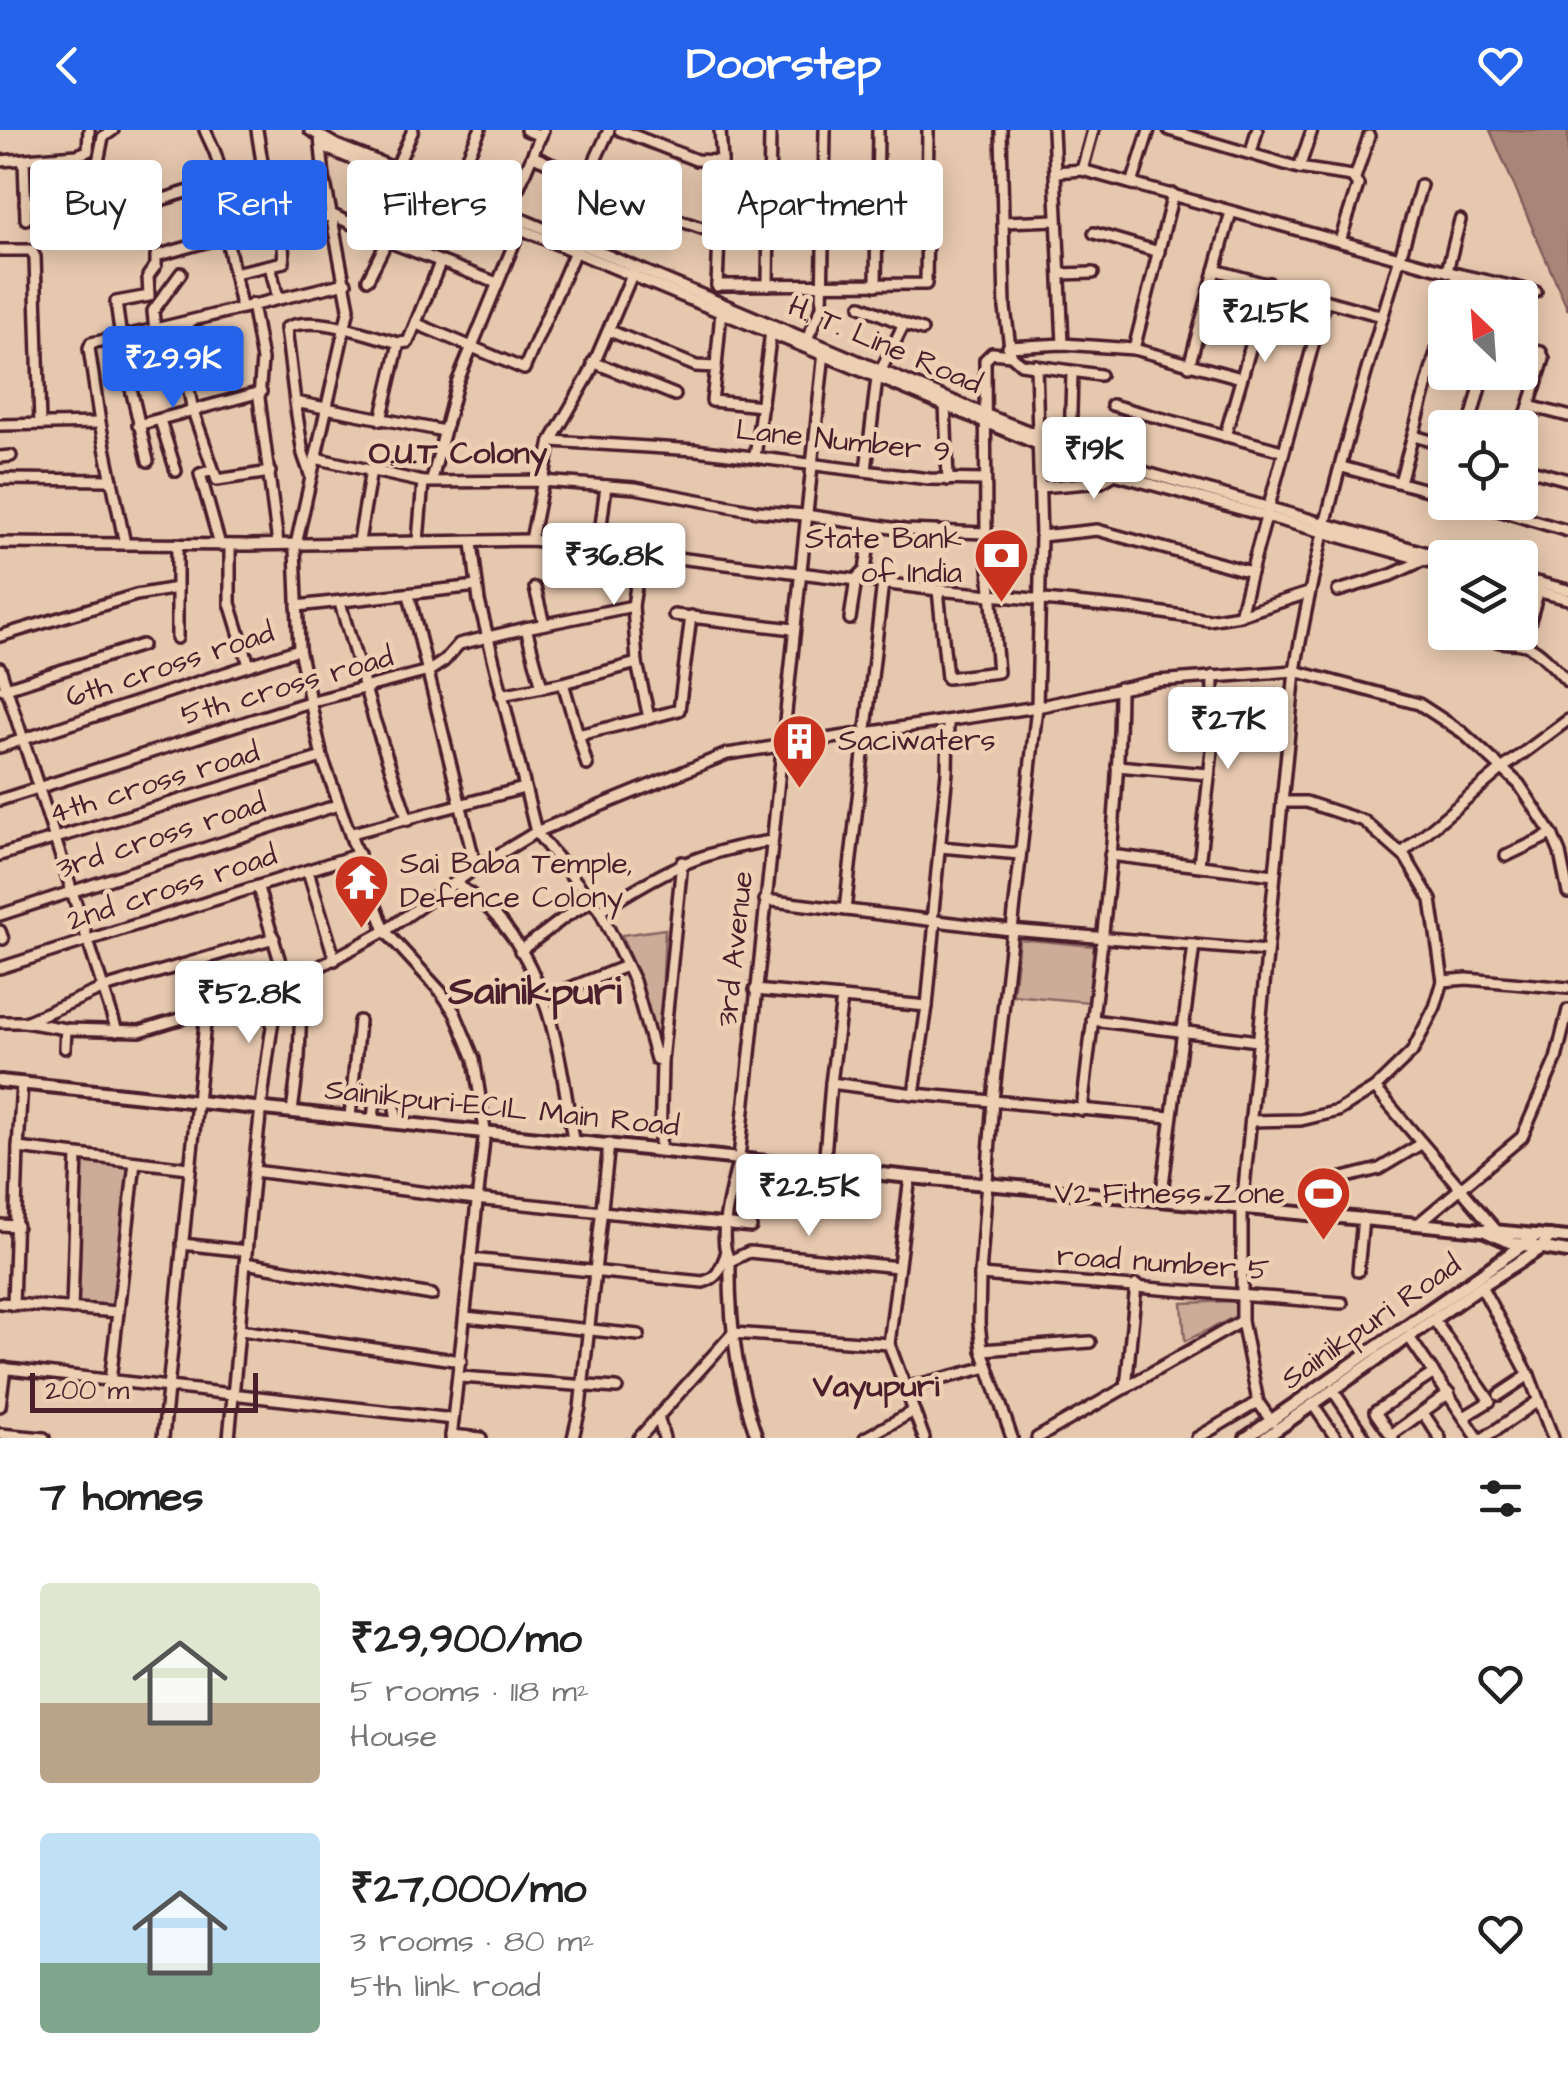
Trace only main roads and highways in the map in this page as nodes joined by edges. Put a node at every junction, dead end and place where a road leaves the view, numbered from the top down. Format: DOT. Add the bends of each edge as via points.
graph roads {
  1 [pos="0,1081"];
  2 [pos="1492,1232"];
  3 [pos="1537,1235"];
  4 [pos="1550,1236"];
  5 [pos="1568,1238"];
  6 [pos="1523,1245"];
  7 [pos="1540,1249"];
  8 [pos="1568,1252"];
  9 [pos="1505,1258"];
  10 [pos="1281,1430"];
  11 [pos="1246,1438"];
  12 [pos="1265,1438"];
  1 -- 2 [label="main road, Sainikpuri-ECIL Main Road"];
  2 -- 3 [label="main road, Sainikpuri-ECIL Main Road"];
  2 -- 6 [label="main road"];
  2 -- 9 [label="main road" via="1506,1248"];
  3 -- 4 [label="main road, Sainikpuri-ECIL Main Road"];
  3 -- 6 [label="main road, Sainikpuri Road"];
  4 -- 5 [label="main road, Sainikpuri-ECIL Main Road"];
  4 -- 7 [label="main road, Sainikpuri Road"];
  6 -- 7 [label="main road"];
  6 -- 9 [label="main road, Sainikpuri Road"];
  7 -- 8 [label="main road"];
  7 -- 10 [label="main road, Sainikpuri Road"];
  9 -- 10 [label="main road, Sainikpuri Road"];
  10 -- 11 [label="main road, Sainikpuri Road"];
  10 -- 12 [label="main road, Sainikpuri Road"];
}
